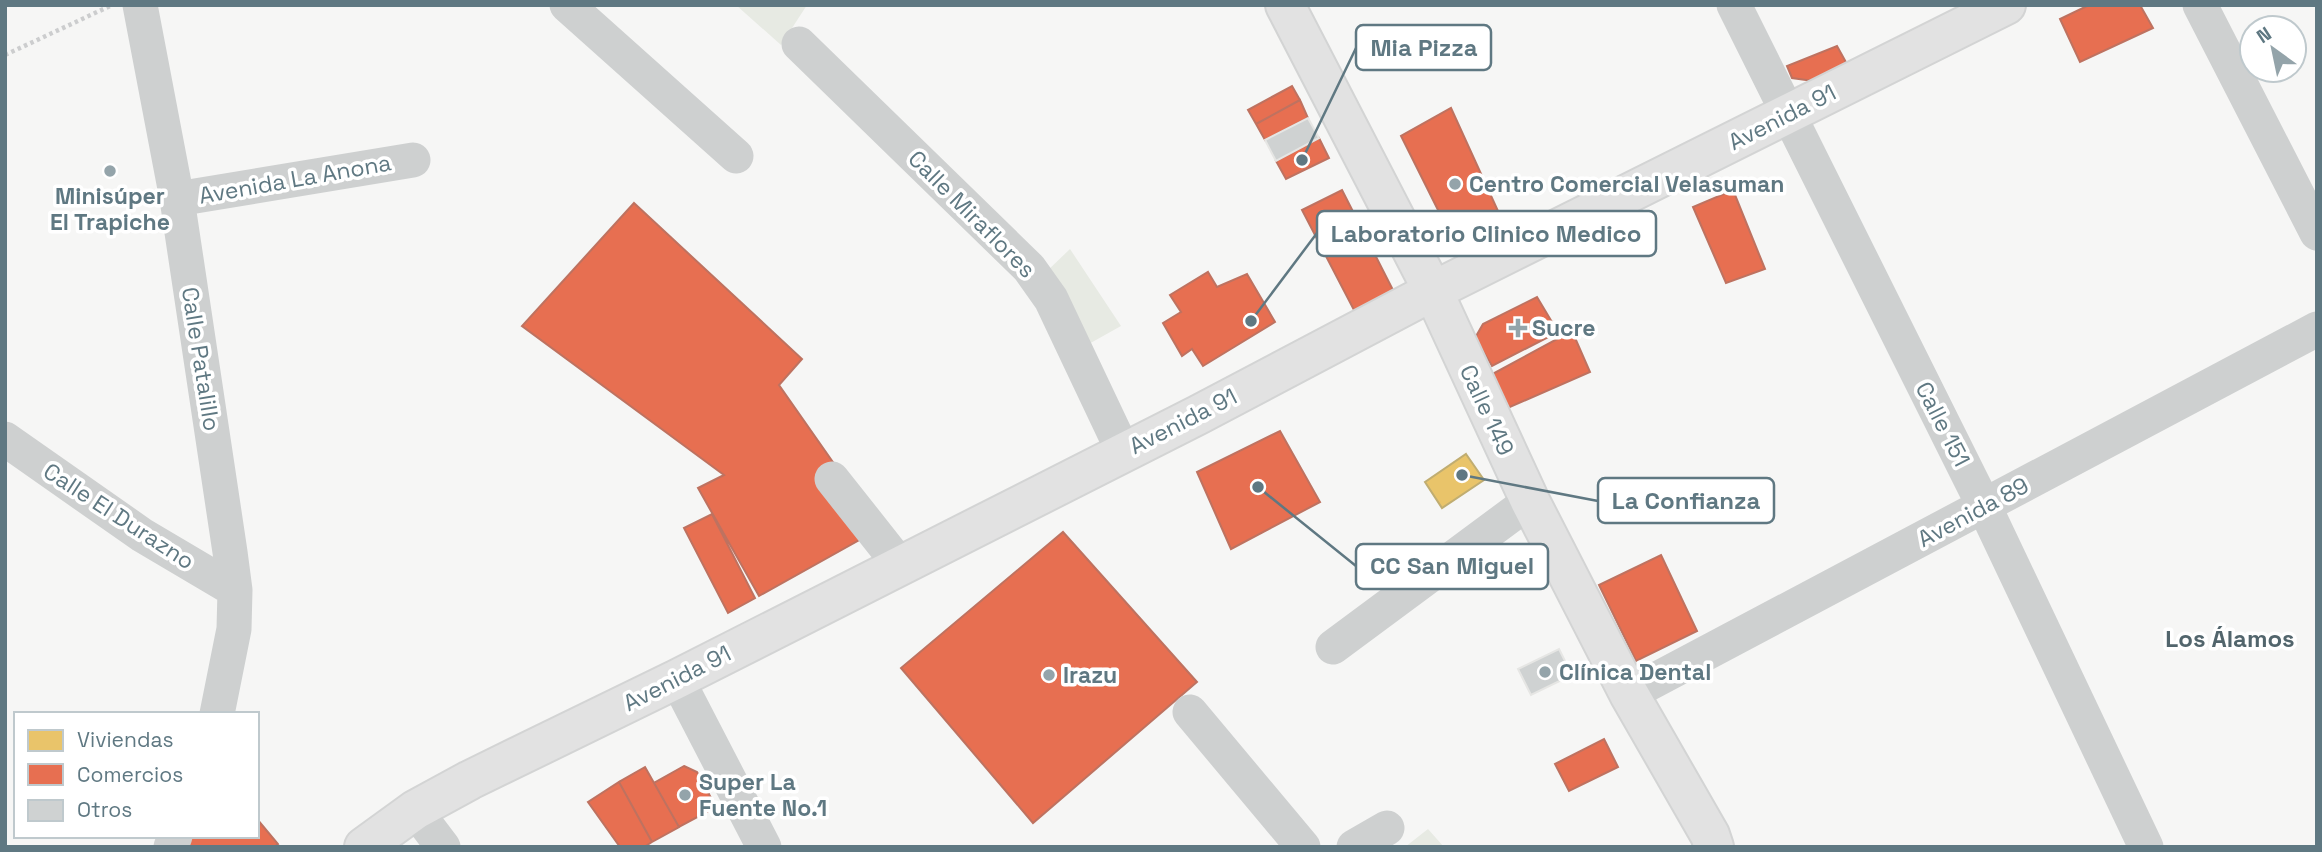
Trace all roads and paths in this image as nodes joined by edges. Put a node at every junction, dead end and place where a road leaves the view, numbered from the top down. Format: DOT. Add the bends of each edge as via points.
graph roads {
  1 [pos="110,5"];
  2 [pos="140,5"];
  3 [pos="567,5"];
  4 [pos="1285,5"];
  5 [pos="1734,5"];
  6 [pos="2006,5"];
  7 [pos="2200,5"];
  8 [pos="799,44"];
  9 [pos="5,55"];
  10 [pos="1787,114"];
  11 [pos="736,156"];
  12 [pos="413,160"];
  13 [pos="177,199"];
  14 [pos="2317,233"];
  15 [pos="1433,291"];
  16 [pos="2317,329"];
  17 [pos="5,439"];
  18 [pos="1123,451"];
  19 [pos="832,480"];
  20 [pos="1530,501"];
  21 [pos="1984,506"];
  22 [pos="900,565"];
  23 [pos="234,590"];
  24 [pos="1333,647"];
  25 [pos="677,679"];
  26 [pos="1629,694"];
  27 [pos="217,712"];
  28 [pos="1189,712"];
  29 [pos="415,810"];
  30 [pos="1387,828"];
  31 [pos="1713,844"];
  32 [pos="365,847"];
  33 [pos="443,847"];
  34 [pos="764,847"];
  35 [pos="1303,847"];
  36 [pos="1354,847"];
  37 [pos="2146,847"];
  1 -- 9 [label="path"];
  2 -- 13 [label="street, Calle Patalillo"];
  3 -- 11 [label="street"];
  4 -- 15 [label="main road, Calle 149"];
  5 -- 10 [label="street, Calle 151"];
  6 -- 10 [label="main road, Avenida 91"];
  7 -- 14 [label="street"];
  8 -- 18 [label="street, Calle Miraflores" via="1028,268 1051,299"];
  10 -- 15 [label="main road, Avenida 91"];
  10 -- 21 [label="street, Calle 151"];
  12 -- 13 [label="street, Avenida La Anona"];
  13 -- 23 [label="street, Calle Patalillo"];
  15 -- 18 [label="main road, Avenida 91"];
  15 -- 20 [label="main road, Calle 149"];
  16 -- 21 [label="street, Avenida 89"];
  17 -- 23 [label="street, Calle El Durazno" via="142,534"];
  18 -- 22 [label="main road, Avenida 91"];
  19 -- 22 [label="street"];
  20 -- 24 [label="street"];
  20 -- 26 [label="main road, Calle 149"];
  21 -- 26 [label="street, Avenida 89"];
  21 -- 37 [label="street, Calle 151"];
  22 -- 25 [label="main road, Avenida 91"];
  23 -- 27 [label="street, Calle Patalillo" via="234,629"];
  25 -- 29 [label="main road, Avenida 91"];
  25 -- 34 [label="street"];
  26 -- 31 [label="main road, Calle 149"];
  28 -- 35 [label="street"];
  29 -- 32 [label="main road, Avenida 91"];
  29 -- 33 [label="street"];
  30 -- 36 [label="street"];
}
